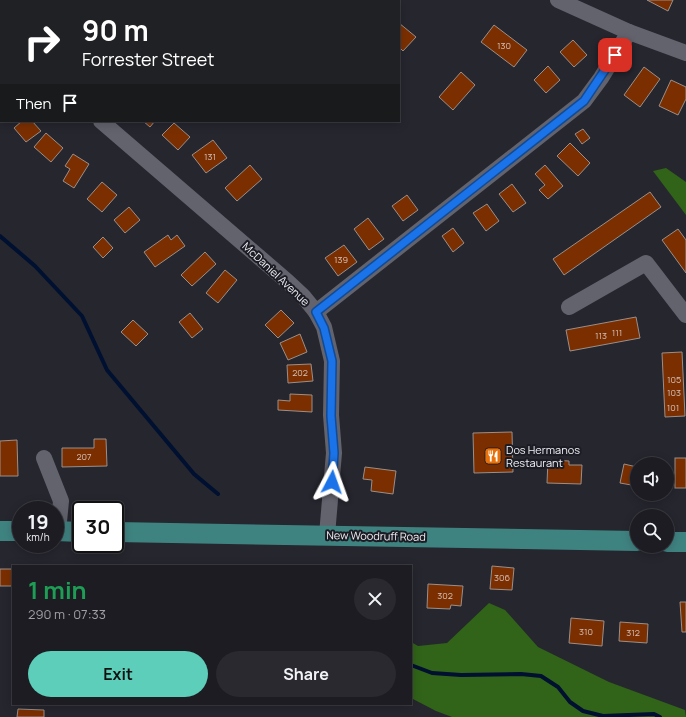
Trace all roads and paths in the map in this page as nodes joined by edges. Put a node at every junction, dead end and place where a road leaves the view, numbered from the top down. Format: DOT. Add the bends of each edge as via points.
graph roads {
  1 [pos="558,0"];
  2 [pos="629,32"];
  3 [pos="686,53"];
  4 [pos="102,122"];
  5 [pos="569,307"];
  6 [pos="316,312"];
  7 [pos="686,315"];
  8 [pos="44,458"];
  9 [pos="61,501"];
  10 [pos="0,531"];
  11 [pos="12,531"];
  12 [pos="124,532"];
  13 [pos="327,534"];
  14 [pos="630,541"];
  15 [pos="674,542"];
  16 [pos="686,542"];
  1 -- 2 [label="street"];
  2 -- 3 [label="street"];
  2 -- 6 [label="street" via="584,101"];
  4 -- 6 [label="street, McDaniel Avenue" via="288,282"];
  5 -- 7 [label="street" via="646,263"];
  6 -- 13 [label="street, McDaniel Avenue" via="324,328 332,361 331,416 334,453"];
  8 -- 9 [label="street"];
  10 -- 11 [label="main road"];
  12 -- 13 [label="main road, New Woodruff Road"];
  13 -- 14 [label="main road, New Woodruff Road"];
  15 -- 16 [label="main road"];
}
